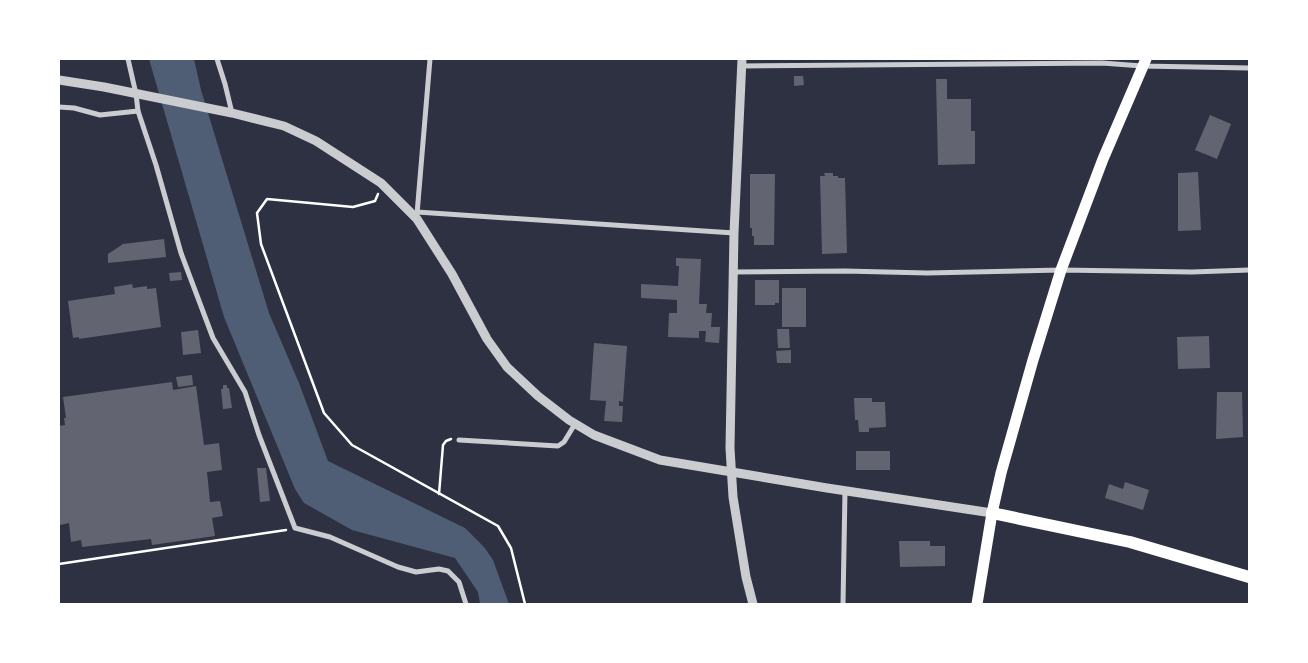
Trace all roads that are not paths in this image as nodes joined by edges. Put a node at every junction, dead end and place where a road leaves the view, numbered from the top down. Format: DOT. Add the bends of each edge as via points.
graph roads {
  1 [pos="128,59"];
  2 [pos="217,59"];
  3 [pos="430,59"];
  4 [pos="1102,61"];
  5 [pos="741,62"];
  6 [pos="1144,62"];
  7 [pos="1249,68"];
  8 [pos="59,80"];
  9 [pos="136,94"];
  10 [pos="59,107"];
  11 [pos="138,111"];
  12 [pos="232,113"];
  13 [pos="417,216"];
  14 [pos="734,232"];
  15 [pos="1061,270"];
  16 [pos="1249,270"];
  17 [pos="733,272"];
  18 [pos="575,424"];
  19 [pos="460,440"];
  20 [pos="731,471"];
  21 [pos="845,491"];
  22 [pos="992,513"];
  23 [pos="1249,577"];
  24 [pos="466,604"];
  25 [pos="753,604"];
  26 [pos="842,604"];
  27 [pos="977,604"];
  1 -- 9 [label="street"];
  2 -- 12 [label="street"];
  3 -- 13 [label="street"];
  4 -- 5 [label="street"];
  4 -- 6 [label="street"];
  5 -- 14 [label="street"];
  6 -- 7 [label="street"];
  6 -- 15 [label="highway"];
  8 -- 9 [label="street"];
  9 -- 11 [label="street"];
  9 -- 12 [label="street"];
  10 -- 11 [label="street" via="100,115"];
  11 -- 24 [label="street" via="181,253 213,338 245,392 295,528 330,537 416,572 448,570 459,582"];
  12 -- 13 [label="street" via="284,126 316,141 382,183"];
  13 -- 14 [label="street"];
  13 -- 18 [label="street" via="487,339 507,367"];
  14 -- 17 [label="street"];
  15 -- 16 [label="street"];
  15 -- 17 [label="street"];
  15 -- 22 [label="highway" via="1017,414"];
  17 -- 20 [label="street"];
  18 -- 19 [label="street" via="558,446"];
  18 -- 20 [label="street" via="594,436 660,460"];
  20 -- 21 [label="street"];
  20 -- 25 [label="street"];
  21 -- 22 [label="street"];
  21 -- 26 [label="street"];
  22 -- 23 [label="highway" via="1122,540"];
  22 -- 27 [label="highway"];
}
